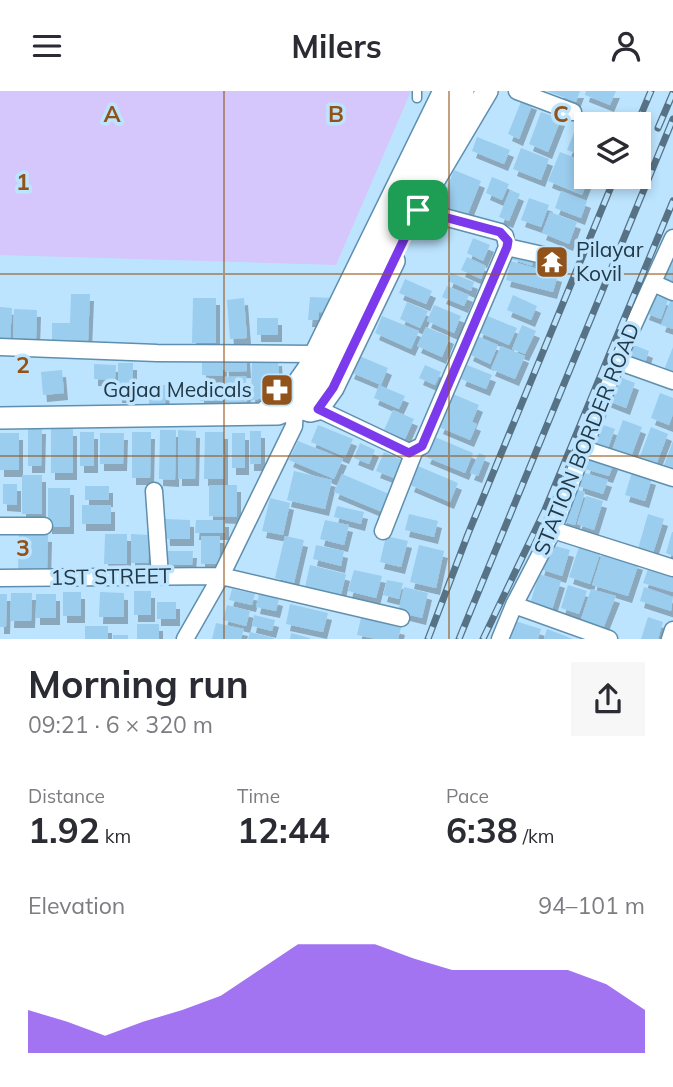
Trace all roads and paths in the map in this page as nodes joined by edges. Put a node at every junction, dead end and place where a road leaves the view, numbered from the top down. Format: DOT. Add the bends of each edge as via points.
graph roads {
  1 [pos="444,91"];
  2 [pos="463,91"];
  3 [pos="487,91"];
  4 [pos="517,91"];
  5 [pos="573,112"];
  6 [pos="418,210"];
  7 [pos="673,238"];
  8 [pos="507,247"];
  9 [pos="556,258"];
  10 [pos="653,283"];
  11 [pos="673,292"];
  12 [pos="0,347"];
  13 [pos="316,353"];
  14 [pos="617,361"];
  15 [pos="673,381"];
  16 [pos="303,408"];
  17 [pos="262,414"];
  18 [pos="0,418"];
  19 [pos="584,449"];
  20 [pos="414,451"];
  21 [pos="673,478"];
  22 [pos="154,491"];
  23 [pos="0,526"];
  24 [pos="44,526"];
  25 [pos="553,530"];
  26 [pos="383,531"];
  27 [pos="673,568"];
  28 [pos="160,576"];
  29 [pos="221,576"];
  30 [pos="0,578"];
  31 [pos="514,605"];
  32 [pos="401,618"];
  33 [pos="673,630"];
  34 [pos="580,634"];
  35 [pos="184,639"];
  36 [pos="500,639"];
  37 [pos="610,639"];
  38 [pos="670,639"];
  1 -- 13 [label="street"];
  2 -- 16 [label="street"];
  3 -- 6 [label="street"];
  4 -- 5 [label="street"];
  6 -- 8 [label="street" via="500,232"];
  6 -- 16 [label="street" via="333,388"];
  7 -- 10 [label="street, STATION BORDER ROAD"];
  8 -- 9 [label="street"];
  8 -- 20 [label="street" via="422,446"];
  10 -- 11 [label="street"];
  10 -- 14 [label="street, STATION BORDER ROAD"];
  12 -- 13 [label="street"];
  13 -- 17 [label="street" via="294,389"];
  14 -- 15 [label="street"];
  14 -- 19 [label="street, STATION BORDER ROAD"];
  16 -- 17 [label="street"];
  16 -- 20 [label="street" via="409,453"];
  16 -- 29 [label="street"];
  17 -- 18 [label="street"];
  19 -- 21 [label="street"];
  19 -- 25 [label="street, STATION BORDER ROAD"];
  20 -- 26 [label="street"];
  22 -- 28 [label="street"];
  23 -- 24 [label="street"];
  25 -- 27 [label="street"];
  25 -- 31 [label="street, STATION BORDER ROAD"];
  28 -- 29 [label="street, 1ST STREET"];
  28 -- 30 [label="street, 1ST STREET"];
  29 -- 32 [label="street, 1ST STREET"];
  29 -- 35 [label="street"];
  31 -- 34 [label="street"];
  31 -- 36 [label="street, STATION BORDER ROAD"];
  33 -- 38 [label="street"];
  34 -- 37 [label="street"];
}
